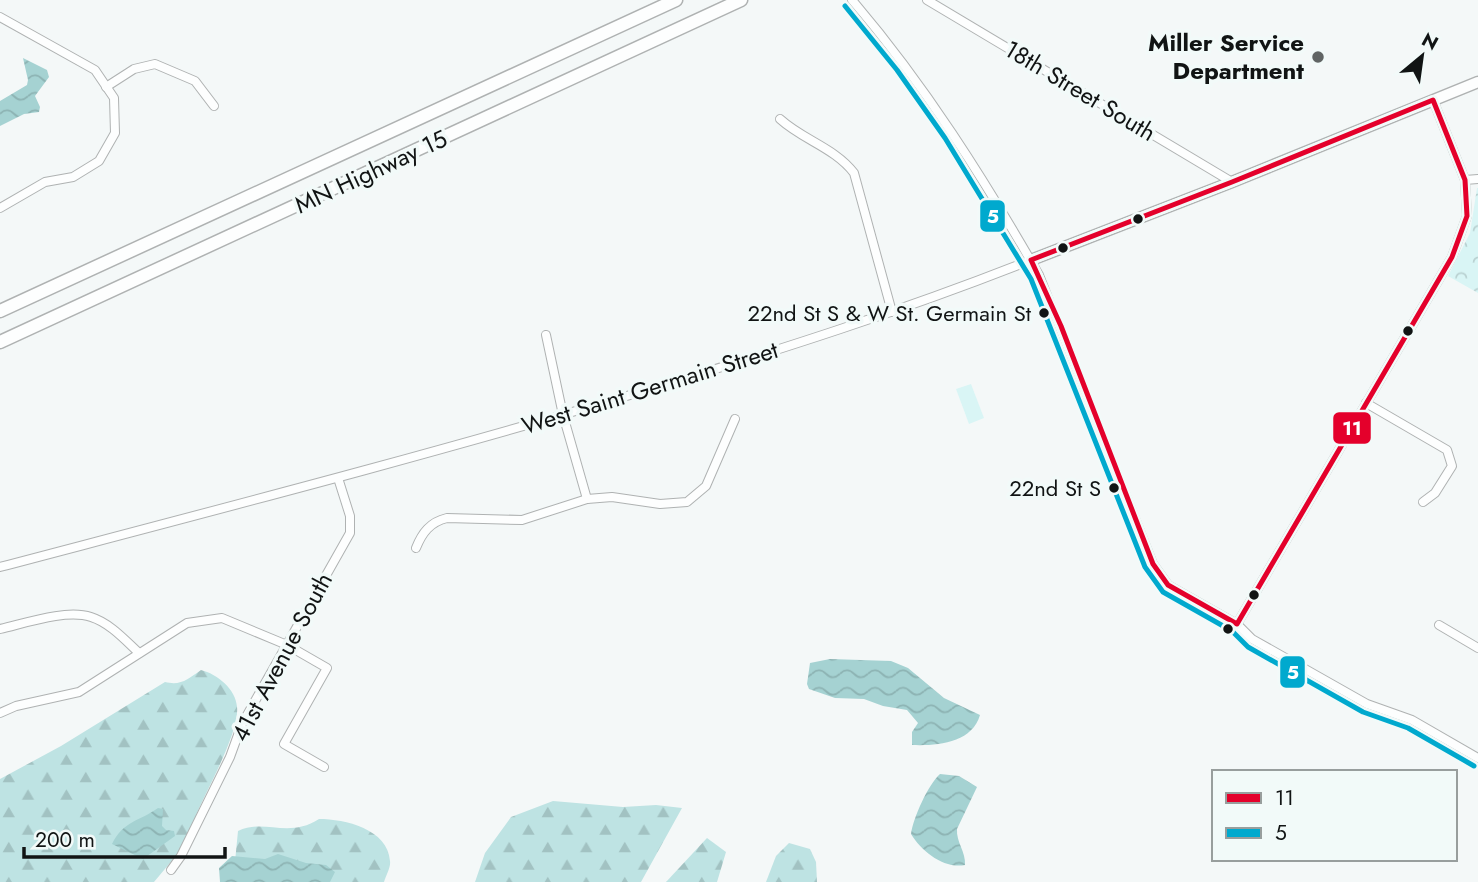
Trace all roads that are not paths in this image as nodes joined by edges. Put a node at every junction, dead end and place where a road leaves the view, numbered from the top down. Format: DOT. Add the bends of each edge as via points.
graph roads {
  1 [pos="676,0"];
  2 [pos="741,0"];
  3 [pos="852,0"];
  4 [pos="927,0"];
  5 [pos="0,17"];
  6 [pos="1478,82"];
  7 [pos="106,87"];
  8 [pos="1433,100"];
  9 [pos="214,106"];
  10 [pos="780,119"];
  11 [pos="1478,179"];
  12 [pos="1465,180"];
  13 [pos="1233,183"];
  14 [pos="0,208"];
  15 [pos="1031,260"];
  16 [pos="0,311"];
  17 [pos="892,312"];
  18 [pos="546,335"];
  19 [pos="0,342"];
  20 [pos="1366,403"];
  21 [pos="562,415"];
  22 [pos="735,419"];
  23 [pos="338,478"];
  24 [pos="587,499"];
  25 [pos="1423,502"];
  26 [pos="415,548"];
  27 [pos="0,567"];
  28 [pos="1237,624"];
  29 [pos="1439,625"];
  30 [pos="0,629"];
  31 [pos="287,645"];
  32 [pos="1478,648"];
  33 [pos="139,653"];
  34 [pos="0,713"];
  35 [pos="1478,758"];
  36 [pos="324,767"];
  37 [pos="171,870"];
  1 -- 16 [label="highway, MN Highway 15"];
  2 -- 19 [label="highway, MN Highway 15"];
  3 -- 15 [label="street" via="929,98"];
  4 -- 13 [label="street, 18th Street South"];
  5 -- 7 [label="street" via="95,70"];
  6 -- 8 [label="main road, West Saint Germain Street"];
  7 -- 9 [label="street" via="134,69 155,64 195,81"];
  7 -- 14 [label="street" via="114,99 115,133 99,161 73,177 45,182"];
  8 -- 12 [label="street"];
  8 -- 13 [label="main road, West Saint Germain Street"];
  10 -- 17 [label="street" via="844,160 854,173"];
  11 -- 12 [label="street"];
  12 -- 20 [label="street" via="1467,216 1452,257"];
  13 -- 15 [label="main road, West Saint Germain Street"];
  15 -- 17 [label="street, West Saint Germain Street"];
  15 -- 28 [label="street" via="1153,564 1168,584"];
  17 -- 21 [label="street, West Saint Germain Street"];
  18 -- 21 [label="street"];
  20 -- 25 [label="street" via="1447,450 1452,466 1435,493"];
  20 -- 28 [label="street"];
  21 -- 23 [label="street, West Saint Germain Street"];
  21 -- 24 [label="street"];
  22 -- 24 [label="street" via="706,486 687,502"];
  23 -- 27 [label="street, West Saint Germain Street"];
  23 -- 31 [label="street, 41st Avenue South" via="350,533"];
  24 -- 26 [label="street" via="522,520 436,520"];
  28 -- 35 [label="street" via="1252,639 1367,704 1412,720"];
  29 -- 32 [label="street"];
  30 -- 33 [label="street" via="61,615 91,617"];
  31 -- 33 [label="street" via="222,618 187,623"];
  31 -- 36 [label="street" via="327,668 284,744"];
  31 -- 37 [label="street, 41st Avenue South" via="242,724 230,757"];
  33 -- 34 [label="street" via="79,692"];
}
